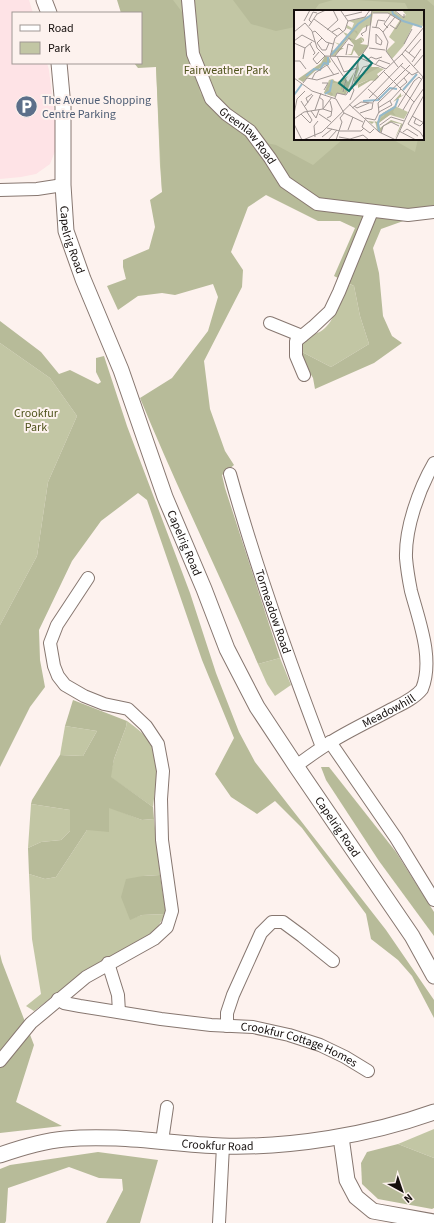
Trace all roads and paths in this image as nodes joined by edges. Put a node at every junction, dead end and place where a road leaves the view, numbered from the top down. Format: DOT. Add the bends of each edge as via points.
graph roads {
  1 [pos="44,0"];
  2 [pos="188,0"];
  3 [pos="49,12"];
  4 [pos="59,64"];
  5 [pos="63,185"];
  6 [pos="0,190"];
  7 [pos="372,210"];
  8 [pos="434,212"];
  9 [pos="270,323"];
  10 [pos="302,336"];
  11 [pos="304,375"];
  12 [pos="434,463"];
  13 [pos="230,474"];
  14 [pos="88,578"];
  15 [pos="326,745"];
  16 [pos="296,766"];
  17 [pos="434,900"];
  18 [pos="333,961"];
  19 [pos="108,963"];
  20 [pos="434,976"];
  21 [pos="58,999"];
  22 [pos="119,1012"];
  23 [pos="227,1026"];
  24 [pos="0,1061"];
  25 [pos="368,1071"];
  26 [pos="166,1107"];
  27 [pos="434,1112"];
  28 [pos="341,1137"];
  29 [pos="162,1142"];
  30 [pos="223,1146"];
  31 [pos="0,1155"];
  32 [pos="434,1222"];
  33 [pos="219,1223"];
  1 -- 3 [label="street"];
  2 -- 7 [label="street, Greenlaw Road" via="192,54 212,99 226,114 250,131 285,182 317,204"];
  4 -- 5 [label="street, Capelrig Road" via="63,106"];
  5 -- 6 [label="street"];
  5 -- 16 [label="street, Capelrig Road" via="66,231 82,279 120,370 165,497 227,649 257,707"];
  7 -- 8 [label="street, Greenlaw Road" via="408,215"];
  7 -- 10 [label="street" via="330,311"];
  9 -- 10 [label="street"];
  10 -- 11 [label="street" via="296,341 296,356"];
  12 -- 15 [label="street, Meadowhill" via="416,505 408,535 406,557 411,591 431,656 430,672 422,689 409,700"];
  13 -- 15 [label="street, Tormeadow Road" via="292,668"];
  14 -- 19 [label="street" via="57,626 50,643 54,666 65,684 84,696 104,704 128,709 146,726 158,744 163,771 162,840 172,911 167,927 154,939"];
  15 -- 16 [label="street, Meadowhill"];
  15 -- 17 [label="street, Tormeadow Road" via="396,838"];
  16 -- 20 [label="street, Capelrig Road" via="412,936"];
  18 -- 23 [label="street, Crookfur Cottage Homes" via="283,922 272,922 261,933 232,995 227,1013"];
  19 -- 21 [label="street" via="86,976"];
  19 -- 22 [label="street" via="118,995"];
  21 -- 22 [label="street, Crookfur Cottage Homes" via="64,1003"];
  21 -- 24 [label="street" via="31,1022"];
  22 -- 23 [label="street, Crookfur Cottage Homes"];
  23 -- 25 [label="street, Crookfur Cottage Homes" via="253,1027 295,1037 320,1045"];
  26 -- 29 [label="street"];
  27 -- 28 [label="street, Crookfur Road" via="409,1121"];
  28 -- 30 [label="street, Crookfur Road" via="279,1144"];
  28 -- 32 [label="street" via="347,1180 356,1197 373,1211"];
  29 -- 30 [label="street, Crookfur Road"];
  29 -- 31 [label="street, Crookfur Road" via="108,1138 64,1139"];
  30 -- 33 [label="street"];
}
